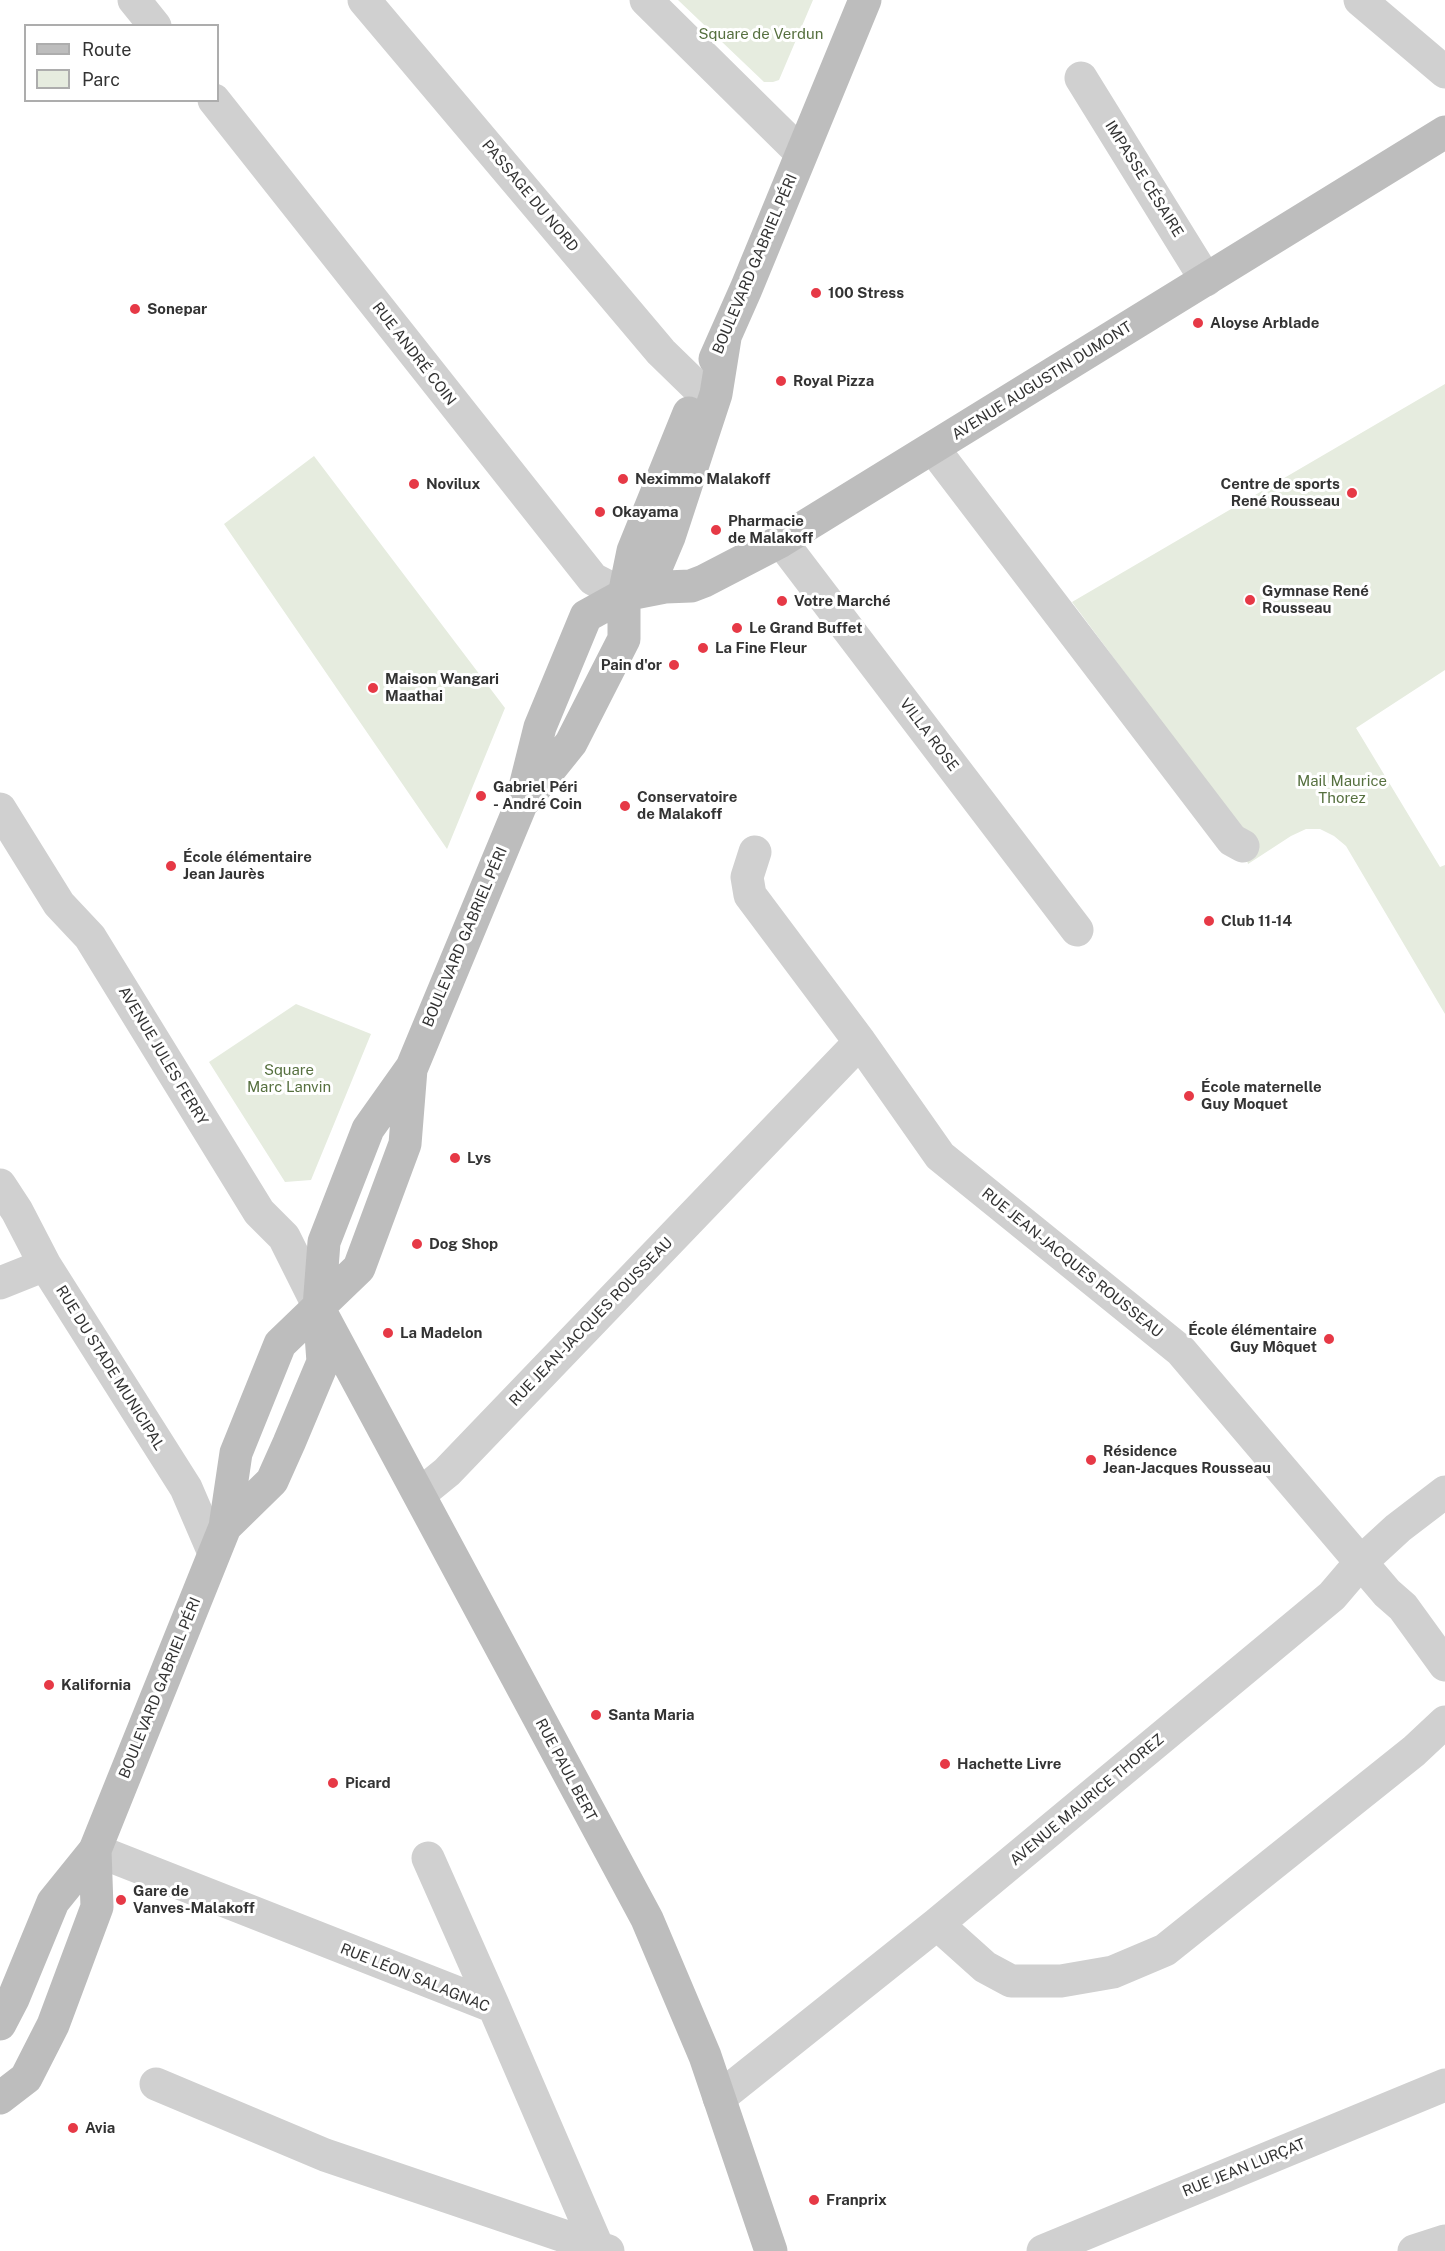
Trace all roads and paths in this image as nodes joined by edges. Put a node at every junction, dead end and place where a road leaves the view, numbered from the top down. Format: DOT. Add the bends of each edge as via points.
graph roads {
  1 [pos="134,0"];
  2 [pos="364,0"];
  3 [pos="645,0"];
  4 [pos="865,0"];
  5 [pos="1360,0"];
  6 [pos="152,24"];
  7 [pos="1445,72"];
  8 [pos="1081,78"];
  9 [pos="216,102"];
  10 [pos="1445,132"];
  11 [pos="801,153"];
  12 [pos="1206,280"];
  13 [pos="725,338"];
  14 [pos="699,389"];
  15 [pos="933,448"];
  16 [pos="781,541"];
  17 [pos="624,595"];
  18 [pos="520,807"];
  19 [pos="0,809"];
  20 [pos="1243,846"];
  21 [pos="754,852"];
  22 [pos="1077,930"];
  23 [pos="860,1042"];
  24 [pos="412,1067"];
  25 [pos="0,1185"];
  26 [pos="45,1265"];
  27 [pos="0,1283"];
  28 [pos="318,1307"];
  29 [pos="1445,1491"];
  30 [pos="420,1494"];
  31 [pos="219,1540"];
  32 [pos="1361,1562"];
  33 [pos="1445,1665"];
  34 [pos="1445,1722"];
  35 [pos="95,1850"];
  36 [pos="428,1858"];
  37 [pos="937,1924"];
  38 [pos="494,2007"];
  39 [pos="0,2024"];
  40 [pos="156,2084"];
  41 [pos="1445,2085"];
  42 [pos="0,2098"];
  43 [pos="719,2098"];
  44 [pos="1445,2241"];
  45 [pos="603,2249"];
  46 [pos="771,2251"];
  47 [pos="1043,2251"];
  48 [pos="1414,2251"];
  1 -- 6 [label="street"];
  2 -- 14 [label="street, PASSAGE DU NORD" via="662,352"];
  3 -- 11 [label="street"];
  4 -- 11 [label="main road, BOULEVARD GABRIEL PÉRI"];
  5 -- 7 [label="street"];
  8 -- 12 [label="street, IMPASSE CÉSAIRE"];
  9 -- 17 [label="street, RUE ANDRÉ COIN" via="580,564 593,579"];
  10 -- 12 [label="main road, AVENUE AUGUSTIN DUMONT"];
  11 -- 13 [label="main road, BOULEVARD GABRIEL PÉRI"];
  12 -- 15 [label="main road, AVENUE AUGUSTIN DUMONT"];
  13 -- 14 [label="main road, BOULEVARD GABRIEL PÉRI"];
  13 -- 17 [label="main road" via="716,394 677,518 657,563"];
  14 -- 17 [label="main road, BOULEVARD GABRIEL PÉRI" via="633,551"];
  15 -- 16 [label="main road, AVENUE AUGUSTIN DUMONT"];
  15 -- 20 [label="street" via="1232,840"];
  16 -- 17 [label="main road, AVENUE AUGUSTIN DUMONT" via="698,583"];
  16 -- 22 [label="street, VILLA ROSE"];
  17 -- 18 [label="main road, BOULEVARD GABRIEL PÉRI" via="624,639 610,669 571,743"];
  17 -- 18 [label="main road" via="586,616 540,727"];
  18 -- 24 [label="main road, BOULEVARD GABRIEL PÉRI"];
  19 -- 28 [label="street, AVENUE JULES FERRY" via="59,904 90,937 259,1212 284,1237"];
  21 -- 23 [label="street, RUE JEAN-JACQUES ROUSSEAU" via="747,877 750,895"];
  23 -- 30 [label="street, RUE JEAN-JACQUES ROUSSEAU" via="455,1463"];
  23 -- 32 [label="street, RUE JEAN-JACQUES ROUSSEAU" via="940,1156 1181,1351"];
  24 -- 28 [label="main road, BOULEVARD GABRIEL PÉRI" via="368,1130 324,1242"];
  24 -- 28 [label="main road, BOULEVARD GABRIEL PÉRI" via="405,1144 369,1245 359,1268"];
  25 -- 26 [label="street, RUE DU STADE MUNICIPAL"];
  26 -- 27 [label="street"];
  26 -- 31 [label="street, RUE DU STADE MUNICIPAL"];
  28 -- 30 [label="main road, RUE PAUL BERT"];
  28 -- 31 [label="main road, BOULEVARD GABRIEL PÉRI" via="280,1344 236,1453"];
  28 -- 31 [label="main road, BOULEVARD GABRIEL PÉRI" via="323,1362 289,1443 272,1481"];
  29 -- 32 [label="street, AVENUE MAURICE THOREZ"];
  30 -- 43 [label="main road, RUE PAUL BERT" via="647,1919"];
  31 -- 35 [label="main road, BOULEVARD GABRIEL PÉRI"];
  32 -- 33 [label="street, RUE JEAN-JACQUES ROUSSEAU" via="1403,1607"];
  32 -- 37 [label="street, AVENUE MAURICE THOREZ" via="1332,1596"];
  34 -- 37 [label="street" via="1165,1950 1113,1972 1062,1981 1011,1981 985,1967"];
  35 -- 38 [label="street, RUE LÉON SALAGNAC"];
  35 -- 39 [label="main road, BOULEVARD GABRIEL PÉRI" via="53,1902"];
  35 -- 42 [label="main road, BOULEVARD GABRIEL PÉRI" via="98,1907 53,2025 26,2078"];
  36 -- 38 [label="street"];
  37 -- 43 [label="street, AVENUE MAURICE THOREZ"];
  38 -- 45 [label="street, RUE LÉON SALAGNAC"];
  40 -- 45 [label="street, RUE LÉON SALAGNAC" via="325,2155"];
  41 -- 47 [label="street, RUE JEAN LURÇAT"];
  43 -- 46 [label="main road, RUE PAUL BERT"];
  44 -- 48 [label="street"];
}
